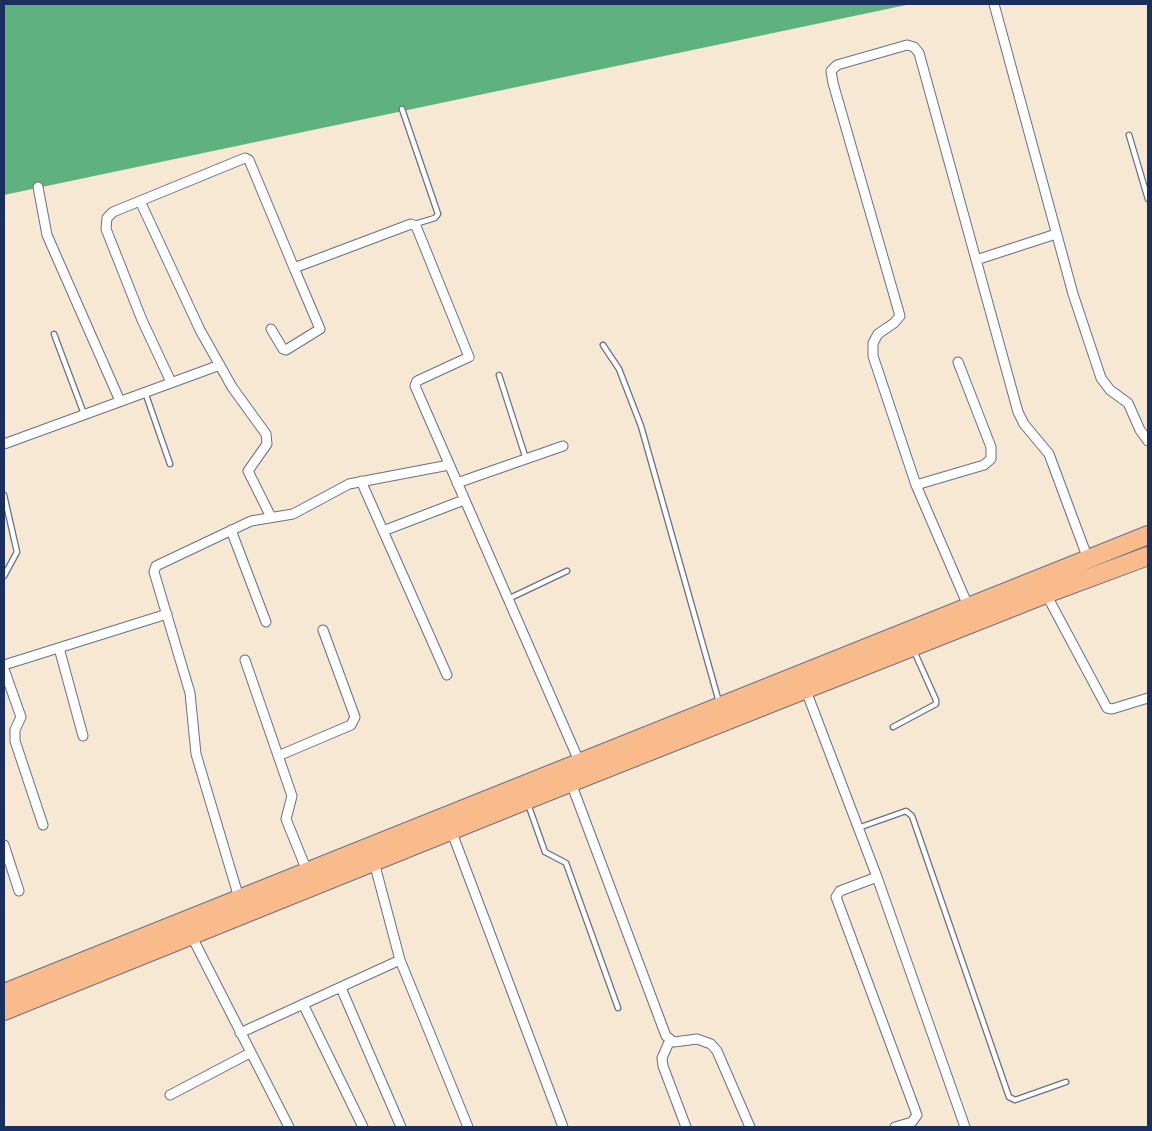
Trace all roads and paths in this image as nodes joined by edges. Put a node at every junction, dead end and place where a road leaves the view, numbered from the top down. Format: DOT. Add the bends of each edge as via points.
graph roads {
  1 [pos="994,4"];
  2 [pos="402,109"];
  3 [pos="1129,135"];
  4 [pos="38,188"];
  5 [pos="1148,199"];
  6 [pos="140,201"];
  7 [pos="414,225"];
  8 [pos="1056,234"];
  9 [pos="976,260"];
  10 [pos="294,268"];
  11 [pos="271,329"];
  12 [pos="54,334"];
  13 [pos="603,345"];
  14 [pos="958,362"];
  15 [pos="220,365"];
  16 [pos="499,375"];
  17 [pos="171,382"];
  18 [pos="145,392"];
  19 [pos="120,401"];
  20 [pos="84,414"];
  21 [pos="1148,441"];
  22 [pos="4,444"];
  23 [pos="563,446"];
  24 [pos="526,459"];
  25 [pos="170,464"];
  26 [pos="449,465"];
  27 [pos="361,482"];
  28 [pos="458,483"];
  29 [pos="916,485"];
  30 [pos="4,495"];
  31 [pos="464,500"];
  32 [pos="271,517"];
  33 [pos="231,530"];
  34 [pos="383,531"];
  35 [pos="1148,535"];
  36 [pos="1148,556"];
  37 [pos="1088,558"];
  38 [pos="567,572"];
  39 [pos="4,576"];
  40 [pos="1046,594"];
  41 [pos="508,599"];
  42 [pos="969,608"];
  43 [pos="167,614"];
  44 [pos="266,622"];
  45 [pos="323,630"];
  46 [pos="59,648"];
  47 [pos="912,648"];
  48 [pos="245,660"];
  49 [pos="4,665"];
  50 [pos="4,669"];
  51 [pos="447,675"];
  52 [pos="803,682"];
  53 [pos="1148,698"];
  54 [pos="720,706"];
  55 [pos="893,727"];
  56 [pos="83,736"];
  57 [pos="278,756"];
  58 [pos="579,761"];
  59 [pos="571,783"];
  60 [pos="527,800"];
  61 [pos="43,825"];
  62 [pos="858,828"];
  63 [pos="451,830"];
  64 [pos="4,846"];
  65 [pos="374,862"];
  66 [pos="306,870"];
  67 [pos="877,877"];
  68 [pos="19,891"];
  69 [pos="240,898"];
  70 [pos="191,935"];
  71 [pos="400,960"];
  72 [pos="340,988"];
  73 [pos="4,993"];
  74 [pos="303,1004"];
  75 [pos="618,1008"];
  76 [pos="4,1011"];
  77 [pos="240,1033"];
  78 [pos="670,1040"];
  79 [pos="250,1053"];
  80 [pos="1066,1082"];
  81 [pos="170,1095"];
  82 [pos="289,1127"];
  83 [pos="363,1127"];
  84 [pos="401,1127"];
  85 [pos="468,1127"];
  86 [pos="563,1127"];
  87 [pos="686,1127"];
  88 [pos="750,1127"];
  89 [pos="896,1127"];
  90 [pos="966,1127"];
  1 -- 8 [label="street"];
  2 -- 7 [label="lane" via="438,214"];
  3 -- 5 [label="lane"];
  4 -- 19 [label="street" via="47,235"];
  6 -- 10 [label="street" via="245,158 249,160"];
  6 -- 15 [label="street" via="200,330"];
  6 -- 17 [label="street" via="114,212 107,218 106,228 142,320"];
  7 -- 10 [label="street"];
  7 -- 26 [label="street" via="469,354 467,360 415,383"];
  8 -- 9 [label="street"];
  8 -- 21 [label="street" via="1072,294 1102,378 1110,390 1128,404"];
  9 -- 29 [label="street" via="914,47 906,45 837,65 831,71 833,83 900,316 878,334 873,343 873,356"];
  9 -- 37 [label="street" via="1018,412 1049,454"];
  10 -- 11 [label="street" via="320,329 286,350"];
  12 -- 20 [label="lane"];
  13 -- 54 [label="lane" via="619,369 641,426"];
  14 -- 29 [label="street" via="991,446 991,459 984,465"];
  15 -- 17 [label="street"];
  15 -- 32 [label="street" via="268,439 248,470"];
  16 -- 24 [label="lane"];
  17 -- 18 [label="street"];
  18 -- 19 [label="street"];
  18 -- 25 [label="lane"];
  19 -- 20 [label="street"];
  20 -- 22 [label="street"];
  23 -- 24 [label="street"];
  24 -- 28 [label="street"];
  26 -- 27 [label="street"];
  26 -- 28 [label="street"];
  27 -- 32 [label="street" via="338,488 293,514"];
  27 -- 34 [label="street"];
  28 -- 31 [label="street"];
  29 -- 42 [label="street"];
  30 -- 39 [label="lane" via="17,552"];
  31 -- 34 [label="street"];
  31 -- 41 [label="street"];
  32 -- 33 [label="street"];
  33 -- 43 [label="street" via="158,563 154,572"];
  33 -- 44 [label="street"];
  34 -- 51 [label="street"];
  35 -- 37 [label="highway"];
  36 -- 40 [label="highway"];
  37 -- 42 [label="highway"];
  38 -- 41 [label="lane"];
  40 -- 47 [label="highway"];
  40 -- 53 [label="street" via="1107,708"];
  41 -- 58 [label="street"];
  42 -- 52 [label="highway"];
  43 -- 46 [label="street"];
  43 -- 69 [label="street" via="190,693 196,754"];
  45 -- 57 [label="street" via="355,717 351,724"];
  46 -- 49 [label="street"];
  46 -- 56 [label="street"];
  47 -- 52 [label="highway"];
  47 -- 55 [label="lane" via="936,704"];
  48 -- 57 [label="street"];
  50 -- 61 [label="street" via="21,717 15,730 15,741"];
  52 -- 54 [label="highway"];
  52 -- 59 [label="highway"];
  52 -- 62 [label="street"];
  54 -- 58 [label="highway"];
  57 -- 66 [label="street" via="292,796 286,819"];
  58 -- 66 [label="highway"];
  59 -- 60 [label="highway"];
  59 -- 78 [label="street" via="625,932"];
  60 -- 63 [label="highway"];
  60 -- 75 [label="lane" via="545,852 566,862"];
  62 -- 67 [label="street"];
  62 -- 80 [label="lane" via="906,811 912,816 1009,1097 1014,1100"];
  63 -- 65 [label="highway"];
  63 -- 86 [label="street"];
  64 -- 68 [label="street"];
  65 -- 70 [label="highway"];
  65 -- 71 [label="street"];
  66 -- 69 [label="highway"];
  67 -- 89 [label="street" via="840,891 836,897 916,1115 912,1122"];
  67 -- 90 [label="street"];
  69 -- 73 [label="highway"];
  70 -- 76 [label="highway"];
  70 -- 77 [label="street"];
  71 -- 72 [label="street"];
  71 -- 85 [label="street"];
  72 -- 74 [label="street"];
  72 -- 84 [label="street"];
  74 -- 77 [label="street"];
  74 -- 83 [label="street"];
  77 -- 79 [label="street"];
  78 -- 87 [label="street" via="662,1058 663,1066"];
  78 -- 88 [label="street" via="697,1039 711,1044"];
  79 -- 81 [label="street"];
  79 -- 82 [label="street"];
}
